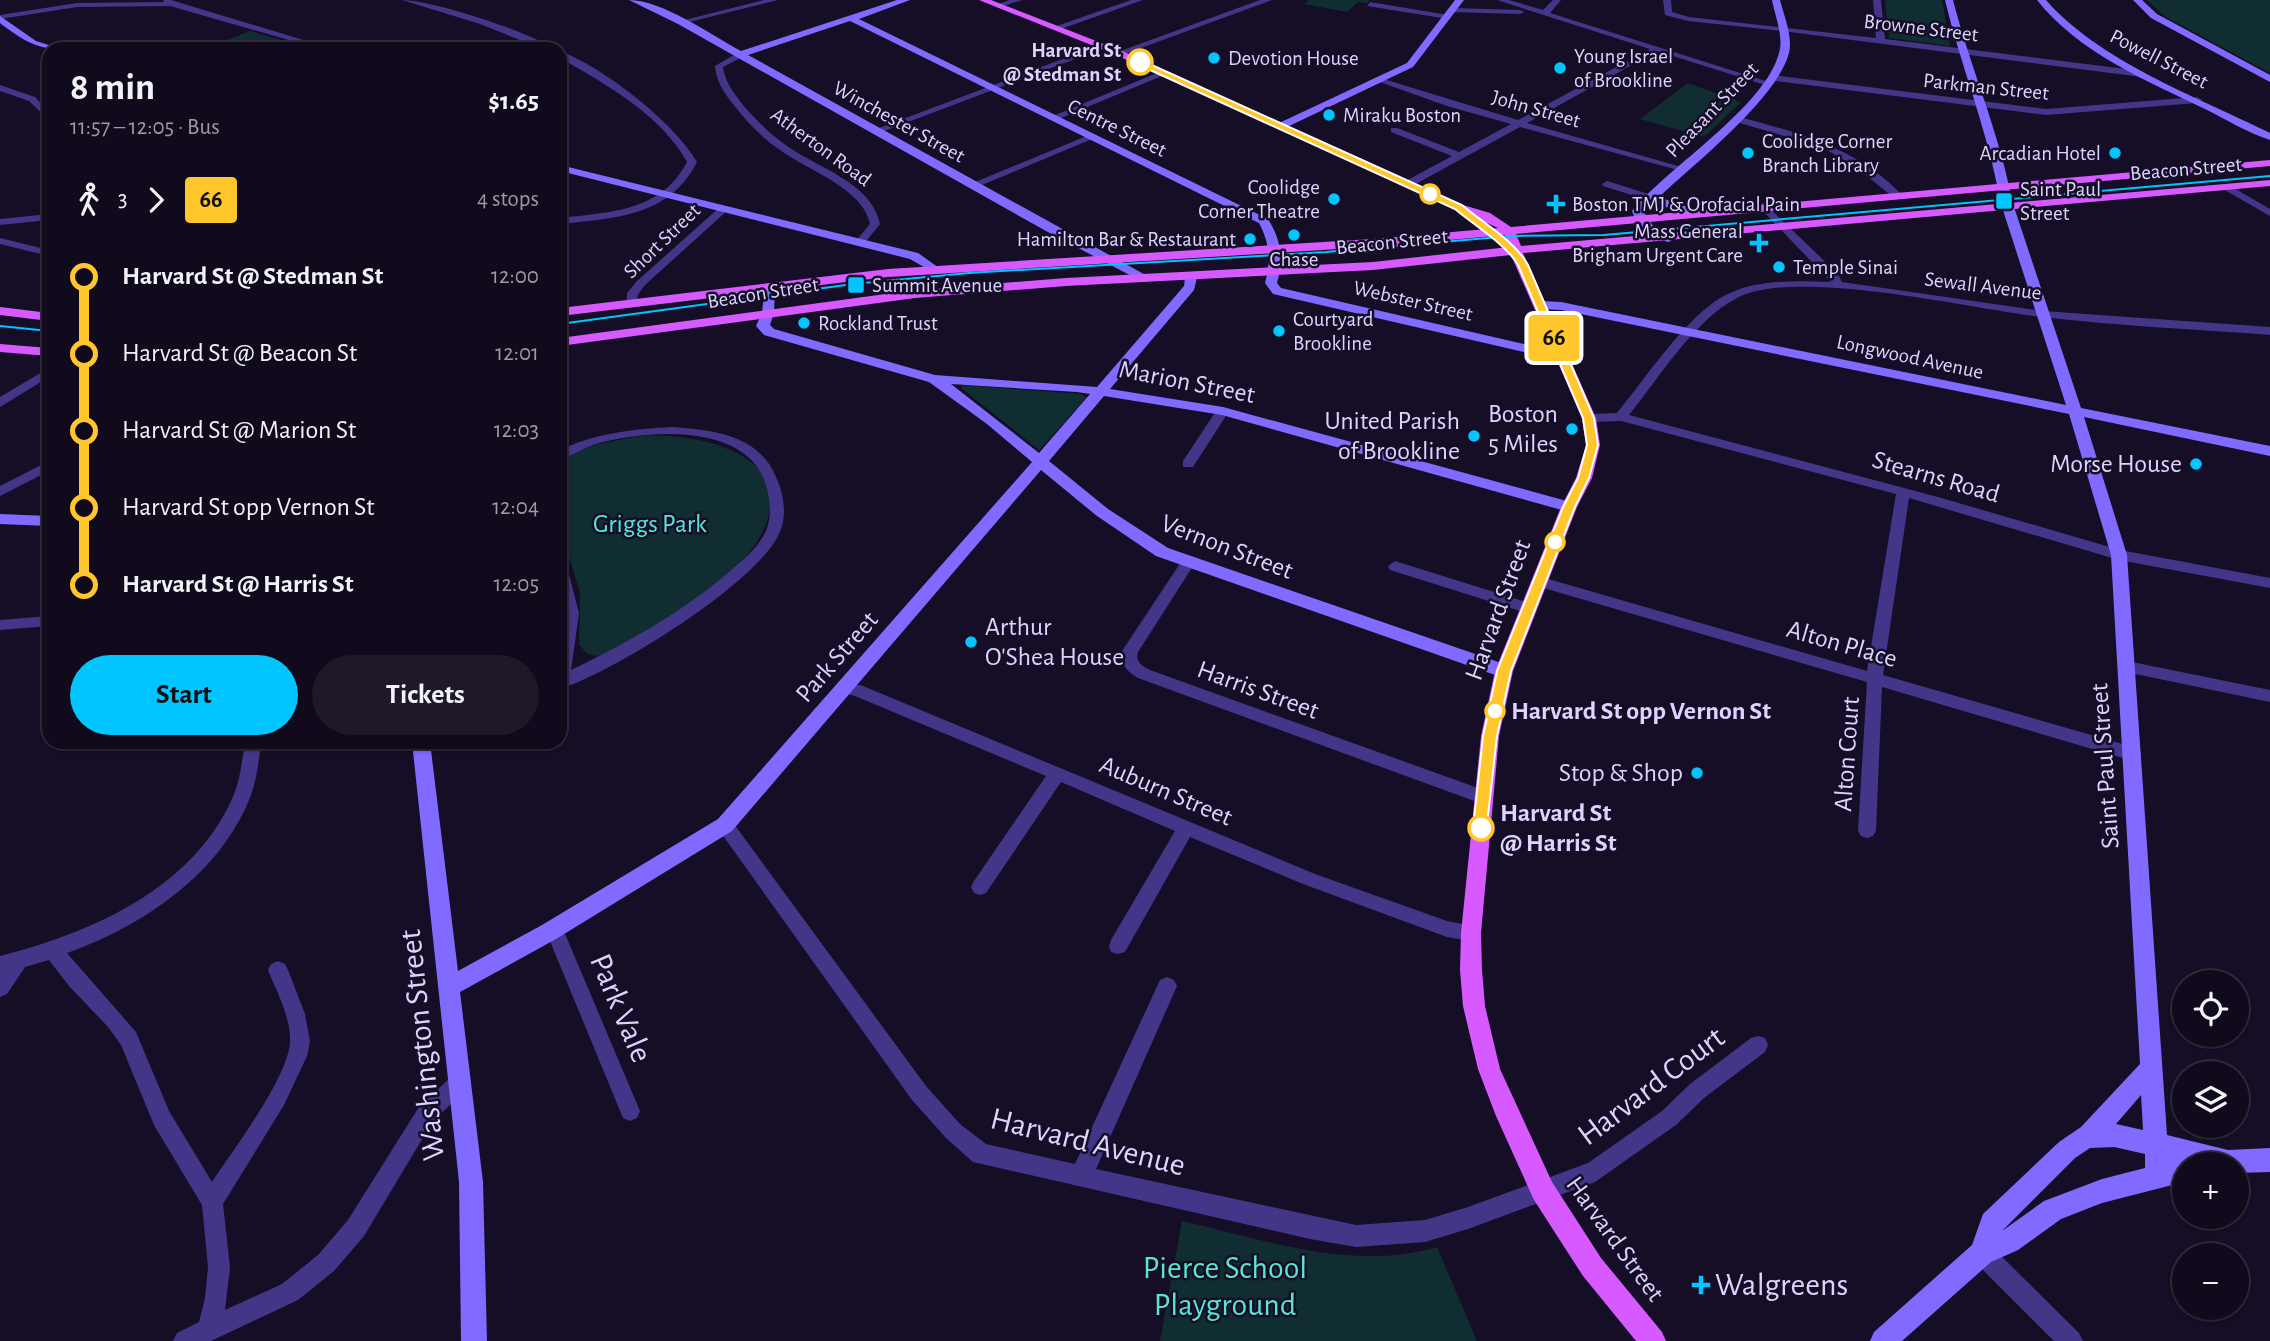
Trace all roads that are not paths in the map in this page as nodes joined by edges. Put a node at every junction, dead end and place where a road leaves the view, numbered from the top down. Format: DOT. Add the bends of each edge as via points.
graph roads {
  1 [pos="406,0"];
  2 [pos="774,0"];
  3 [pos="906,0"];
  4 [pos="984,0"];
  5 [pos="1018,0"];
  6 [pos="1139,0"];
  7 [pos="1268,0"];
  8 [pos="1460,0"];
  9 [pos="1501,0"];
  10 [pos="1557,0"];
  11 [pos="1667,0"];
  12 [pos="1776,0"];
  13 [pos="1877,0"];
  14 [pos="1949,0"];
  15 [pos="2041,0"];
  16 [pos="2137,0"];
  17 [pos="640,1"];
  18 [pos="168,2"];
  19 [pos="1370,4"];
  20 [pos="998,6"];
  21 [pos="1450,13"];
  22 [pos="1544,13"];
  23 [pos="0,18"];
  24 [pos="850,18"];
  25 [pos="681,22"];
  26 [pos="1055,28"];
  27 [pos="1782,28"];
  28 [pos="1881,41"];
  29 [pos="305,42"];
  30 [pos="533,42"];
  31 [pos="42,45"];
  32 [pos="1103,47"];
  33 [pos="1654,50"];
  34 [pos="1961,50"];
  35 [pos="1119,53"];
  36 [pos="739,55"];
  37 [pos="567,59"];
  38 [pos="1165,73"];
  39 [pos="2142,74"];
  40 [pos="2270,79"];
  41 [pos="1383,80"];
  42 [pos="1770,81"];
  43 [pos="0,88"];
  44 [pos="995,89"];
  45 [pos="2197,100"];
  46 [pos="1978,105"];
  47 [pos="42,110"];
  48 [pos="1053,118"];
  49 [pos="1736,119"];
  50 [pos="1520,124"];
  51 [pos="1281,126"];
  52 [pos="1394,130"];
  53 [pos="876,131"];
  54 [pos="1091,136"];
  55 [pos="2270,137"];
  56 [pos="1460,156"];
  57 [pos="2270,163"];
  58 [pos="567,170"];
  59 [pos="1681,170"];
  60 [pos="2270,183"];
  61 [pos="1408,184"];
  62 [pos="1607,184"];
  63 [pos="973,185"];
  64 [pos="2002,186"];
  65 [pos="2227,187"];
  66 [pos="669,195"];
  67 [pos="1897,195"];
  68 [pos="1651,198"];
  69 [pos="1764,206"];
  70 [pos="1459,207"];
  71 [pos="2009,208"];
  72 [pos="724,209"];
  73 [pos="1695,213"];
  74 [pos="2270,213"];
  75 [pos="42,218"];
  76 [pos="1639,218"];
  77 [pos="567,220"];
  78 [pos="0,222"];
  79 [pos="1785,227"];
  80 [pos="1506,230"];
  81 [pos="1490,232"];
  82 [pos="1669,238"];
  83 [pos="0,241"];
  84 [pos="859,243"];
  85 [pos="1275,250"];
  86 [pos="1515,250"];
  87 [pos="42,251"];
  88 [pos="895,252"];
  89 [pos="1108,258"];
  90 [pos="936,270"];
  91 [pos="899,272"];
  92 [pos="1274,273"];
  93 [pos="1191,277"];
  94 [pos="1145,278"];
  95 [pos="1838,285"];
  96 [pos="769,287"];
  97 [pos="630,304"];
  98 [pos="1541,305"];
  99 [pos="0,311"];
  100 [pos="567,311"];
  101 [pos="768,313"];
  102 [pos="2043,314"];
  103 [pos="42,316"];
  104 [pos="2270,331"];
  105 [pos="1688,332"];
  106 [pos="567,341"];
  107 [pos="0,348"];
  108 [pos="42,351"];
  109 [pos="1561,354"];
  110 [pos="42,376"];
  111 [pos="934,379"];
  112 [pos="1102,390"];
  113 [pos="0,403"];
  114 [pos="1223,411"];
  115 [pos="2075,411"];
  116 [pos="1621,417"];
  117 [pos="1589,418"];
  118 [pos="2270,450"];
  119 [pos="567,452"];
  120 [pos="1040,463"];
  121 [pos="1188,464"];
  122 [pos="42,469"];
  123 [pos="0,492"];
  124 [pos="1903,492"];
  125 [pos="1569,507"];
  126 [pos="0,519"];
  127 [pos="42,522"];
  128 [pos="2119,555"];
  129 [pos="1188,563"];
  130 [pos="1395,566"];
  131 [pos="1538,581"];
  132 [pos="2270,583"];
  133 [pos="567,596"];
  134 [pos="1527,608"];
  135 [pos="42,622"];
  136 [pos="0,625"];
  137 [pos="567,641"];
  138 [pos="2127,667"];
  139 [pos="1504,671"];
  140 [pos="567,680"];
  141 [pos="1876,680"];
  142 [pos="845,688"];
  143 [pos="2270,696"];
  144 [pos="252,749"];
  145 [pos="422,749"];
  146 [pos="2133,754"];
  147 [pos="1057,774"];
  148 [pos="1483,797"];
  149 [pos="724,825"];
  150 [pos="1186,828"];
  151 [pos="1867,831"];
  152 [pos="981,887"];
  153 [pos="554,929"];
  154 [pos="1471,933"];
  155 [pos="1118,946"];
  156 [pos="54,951"];
  157 [pos="9,962"];
  158 [pos="278,970"];
  159 [pos="1167,986"];
  160 [pos="0,988"];
  161 [pos="448,988"];
  162 [pos="1758,1045"];
  163 [pos="2151,1068"];
  164 [pos="461,1081"];
  165 [pos="630,1111"];
  166 [pos="2089,1136"];
  167 [pos="2155,1144"];
  168 [pos="2183,1152"];
  169 [pos="2270,1160"];
  170 [pos="2249,1161"];
  171 [pos="2172,1173"];
  172 [pos="1080,1176"];
  173 [pos="2158,1177"];
  174 [pos="1543,1191"];
  175 [pos="212,1202"];
  176 [pos="1982,1253"];
  177 [pos="208,1330"];
  178 [pos="1645,1339"];
  179 [pos="185,1341"];
  180 [pos="474,1341"];
  181 [pos="1882,1341"];
  182 [pos="2071,1341"];
  1 -- 30 [label="street"];
  2 -- 25 [label="street"];
  3 -- 24 [label="street"];
  4 -- 20 [label="main road, Harvard Street"];
  5 -- 20 [label="street"];
  6 -- 26 [label="street"];
  7 -- 35 [label="street"];
  8 -- 21 [label="street"];
  9 -- 22 [label="street"];
  10 -- 22 [label="street"];
  11 -- 27 [label="street, Browne Street" via="1668,13 1677,18"];
  12 -- 27 [label="street, Pleasant Street"];
  13 -- 28 [label="street"];
  14 -- 34 [label="street, Saint Paul Street"];
  15 -- 39 [label="street, Powell Street" via="2073,34"];
  16 -- 40 [label="street" via="2154,16"];
  17 -- 25 [label="street, Winchester Street"];
  18 -- 23 [label="street" via="77,5"];
  18 -- 29 [label="street"];
  19 -- 21 [label="street"];
  20 -- 26 [label="main road, Harvard Street"];
  21 -- 22 [label="street"];
  21 -- 41 [label="street" via="1416,60"];
  22 -- 33 [label="street, Parkman Street"];
  23 -- 31 [label="street"];
  24 -- 36 [label="street"];
  24 -- 44 [label="street, Centre Street"];
  25 -- 36 [label="street, Winchester Street"];
  26 -- 32 [label="main road, Harvard Street"];
  27 -- 28 [label="street, Browne Street"];
  27 -- 42 [label="street, Pleasant Street" via="1785,52"];
  28 -- 34 [label="street, Browne Street"];
  32 -- 35 [label="main road, Harvard Street"];
  32 -- 44 [label="street"];
  33 -- 42 [label="street, Parkman Street"];
  33 -- 50 [label="street"];
  34 -- 39 [label="street, Browne Street"];
  34 -- 46 [label="street, Saint Paul Street"];
  35 -- 38 [label="main road, Harvard Street"];
  36 -- 53 [label="street, Winchester Street"];
  36 -- 84 [label="street, Atherton Road" via="719,66 726,90 784,149 867,204 875,224"];
  37 -- 66 [label="street" via="645,110 681,144 692,162 684,181"];
  38 -- 48 [label="street"];
  38 -- 51 [label="main road, Harvard Street"];
  39 -- 45 [label="street, Powell Street"];
  41 -- 50 [label="street, John Street"];
  41 -- 51 [label="street"];
  42 -- 46 [label="street, Parkman Street"];
  42 -- 49 [label="street, Pleasant Street"];
  43 -- 47 [label="street" via="32,99"];
  44 -- 48 [label="street, Centre Street"];
  44 -- 53 [label="street"];
  45 -- 46 [label="street, Parkman Street" via="2046,112"];
  45 -- 55 [label="street, Powell Street"];
  46 -- 64 [label="street, Saint Paul Street" via="2003,177"];
  48 -- 54 [label="street, Centre Street"];
  49 -- 59 [label="street, Pleasant Street"];
  49 -- 67 [label="street" via="1825,145"];
  50 -- 56 [label="street"];
  50 -- 59 [label="street, John Street"];
  51 -- 61 [label="main road, Harvard Street"];
  52 -- 56 [label="street"];
  53 -- 63 [label="street, Winchester Street"];
  54 -- 63 [label="street"];
  54 -- 85 [label="street, Centre Street" via="1264,220"];
  56 -- 61 [label="street"];
  57 -- 64 [label="main road, Beacon Street"];
  58 -- 66 [label="street"];
  59 -- 68 [label="street, Pleasant Street"];
  60 -- 65 [label="main road, Beacon Street"];
  61 -- 70 [label="main road, Harvard Street"];
  62 -- 68 [label="street"];
  63 -- 89 [label="street, Winchester Street"];
  64 -- 67 [label="main road, Beacon Street"];
  64 -- 71 [label="street, Saint Paul Street"];
  65 -- 71 [label="main road, Beacon Street"];
  65 -- 74 [label="street"];
  66 -- 72 [label="street"];
  66 -- 77 [label="street" via="632,210"];
  67 -- 69 [label="main road, Beacon Street"];
  68 -- 73 [label="street"];
  68 -- 76 [label="street, Pleasant Street" via="1638,211"];
  69 -- 73 [label="main road, Beacon Street"];
  69 -- 79 [label="street"];
  70 -- 80 [label="main road, Harvard Street"];
  70 -- 81 [label="main road, Harvard Street"];
  71 -- 79 [label="main road, Beacon Street"];
  71 -- 102 [label="street, Saint Paul Street"];
  72 -- 84 [label="street"];
  72 -- 97 [label="street, Short Street" via="641,283"];
  73 -- 76 [label="main road, Beacon Street"];
  75 -- 78 [label="street"];
  76 -- 80 [label="main road, Beacon Street"];
  76 -- 82 [label="street" via="1654,233"];
  79 -- 82 [label="main road, Beacon Street"];
  79 -- 95 [label="street"];
  80 -- 81 [label="main road, Beacon Street"];
  80 -- 86 [label="main road, Harvard Street"];
  81 -- 85 [label="main road, Beacon Street"];
  81 -- 86 [label="main road, Harvard Street"];
  82 -- 86 [label="main road, Beacon Street"];
  83 -- 87 [label="street"];
  84 -- 88 [label="street"];
  85 -- 89 [label="main road, Beacon Street"];
  85 -- 92 [label="street"];
  86 -- 92 [label="main road, Beacon Street"];
  86 -- 98 [label="main road, Harvard Street"];
  88 -- 90 [label="street" via="918,258"];
  88 -- 91 [label="street" via="905,260"];
  89 -- 90 [label="main road, Beacon Street"];
  89 -- 94 [label="street, Winchester Street"];
  90 -- 91 [label="main road, Beacon Street"];
  91 -- 96 [label="main road, Beacon Street"];
  92 -- 93 [label="main road, Beacon Street"];
  92 -- 109 [label="street, Webster Street" via="1271,283 1276,290"];
  93 -- 94 [label="main road, Beacon Street"];
  93 -- 112 [label="street, Park Street" via="1190,287"];
  94 -- 101 [label="main road, Beacon Street" via="910,295"];
  95 -- 102 [label="street, Sewall Avenue"];
  95 -- 105 [label="street, Sewall Avenue" via="1782,284 1734,295"];
  96 -- 97 [label="main road, Beacon Street"];
  96 -- 101 [label="street"];
  97 -- 100 [label="main road, Beacon Street"];
  98 -- 105 [label="street, Longwood Avenue"];
  98 -- 109 [label="main road, Harvard Street"];
  99 -- 103 [label="main road"];
  101 -- 106 [label="main road, Beacon Street"];
  101 -- 111 [label="street, Marion Street" via="765,329"];
  102 -- 104 [label="street, Sewall Avenue"];
  102 -- 115 [label="street, Saint Paul Street"];
  105 -- 115 [label="street, Longwood Avenue"];
  105 -- 116 [label="street, Sewall Avenue"];
  107 -- 108 [label="main road"];
  109 -- 117 [label="main road, Harvard Street"];
  110 -- 113 [label="street"];
  111 -- 112 [label="street, Marion Street"];
  111 -- 120 [label="street, Vernon Street"];
  112 -- 114 [label="street, Marion Street"];
  112 -- 120 [label="street, Park Street"];
  114 -- 121 [label="street"];
  114 -- 125 [label="street, Marion Street"];
  115 -- 118 [label="street, Longwood Avenue"];
  115 -- 128 [label="street, Saint Paul Street"];
  116 -- 117 [label="street, Stearns Road"];
  116 -- 124 [label="street, Stearns Road"];
  117 -- 125 [label="main road, Harvard Street" via="1593,445 1584,478"];
  119 -- 140 [label="street" via="597,440 649,431 697,432 743,444 772,478 778,520 757,555 678,620"];
  120 -- 129 [label="street, Vernon Street" via="1136,536"];
  120 -- 142 [label="street, Park Street"];
  122 -- 123 [label="street"];
  124 -- 128 [label="street, Stearns Road"];
  124 -- 141 [label="street, Alton Court"];
  125 -- 131 [label="main road, Harvard Street"];
  126 -- 127 [label="street"];
  128 -- 132 [label="street, Stearns Road"];
  128 -- 138 [label="street, Saint Paul Street"];
  129 -- 139 [label="street, Vernon Street"];
  129 -- 148 [label="street, Harris Street" via="1130,651 1132,667"];
  130 -- 134 [label="street"];
  131 -- 134 [label="main road, Harvard Street"];
  131 -- 141 [label="street, Alton Place"];
  133 -- 137 [label="street" via="571,613"];
  134 -- 139 [label="main road, Harvard Street"];
  135 -- 136 [label="street"];
  138 -- 143 [label="street"];
  138 -- 146 [label="street, Saint Paul Street"];
  139 -- 148 [label="main road, Harvard Street"];
  141 -- 146 [label="street, Alton Place"];
  141 -- 151 [label="street, Alton Court"];
  142 -- 147 [label="street, Auburn Street"];
  142 -- 149 [label="street, Park Street"];
  144 -- 156 [label="street" via="238,806 197,863 138,910"];
  145 -- 161 [label="street, Washington Street"];
  146 -- 163 [label="street, Saint Paul Street"];
  147 -- 150 [label="street, Auburn Street"];
  147 -- 152 [label="street"];
  148 -- 154 [label="main road, Harvard Street"];
  149 -- 153 [label="street, Park Street"];
  149 -- 172 [label="street, Harvard Avenue" via="919,1093 953,1131 981,1154"];
  150 -- 154 [label="street, Auburn Street" via="1358,897"];
  150 -- 155 [label="street"];
  153 -- 161 [label="street, Park Street"];
  153 -- 165 [label="street, Park Vale"];
  154 -- 174 [label="main road, Harvard Street" via="1474,1006 1483,1047 1504,1108"];
  156 -- 157 [label="street"];
  156 -- 175 [label="street" via="128,1039 161,1118"];
  157 -- 160 [label="street"];
  158 -- 175 [label="street" via="300,1041 296,1061"];
  159 -- 172 [label="street"];
  161 -- 164 [label="street, Washington Street"];
  162 -- 174 [label="street, Harvard Court" via="1595,1171"];
  163 -- 166 [label="street"];
  163 -- 167 [label="street, Saint Paul Street"];
  164 -- 177 [label="street" via="426,1114 356,1228 326,1263 290,1292"];
  164 -- 180 [label="street, Washington Street" via="471,1182"];
  166 -- 167 [label="street" via="2114,1135"];
  166 -- 176 [label="street" via="2067,1150 1992,1223"];
  167 -- 168 [label="street"];
  167 -- 173 [label="street, Saint Paul Street"];
  169 -- 170 [label="street"];
  171 -- 173 [label="street"];
  172 -- 174 [label="street, Harvard Avenue" via="1356,1236 1425,1231"];
  173 -- 176 [label="street" via="2065,1204"];
  174 -- 178 [label="main road, Harvard Street"];
  175 -- 177 [label="street" via="219,1246 218,1301"];
  176 -- 181 [label="street"];
  176 -- 182 [label="street"];
  177 -- 179 [label="street"];
}
